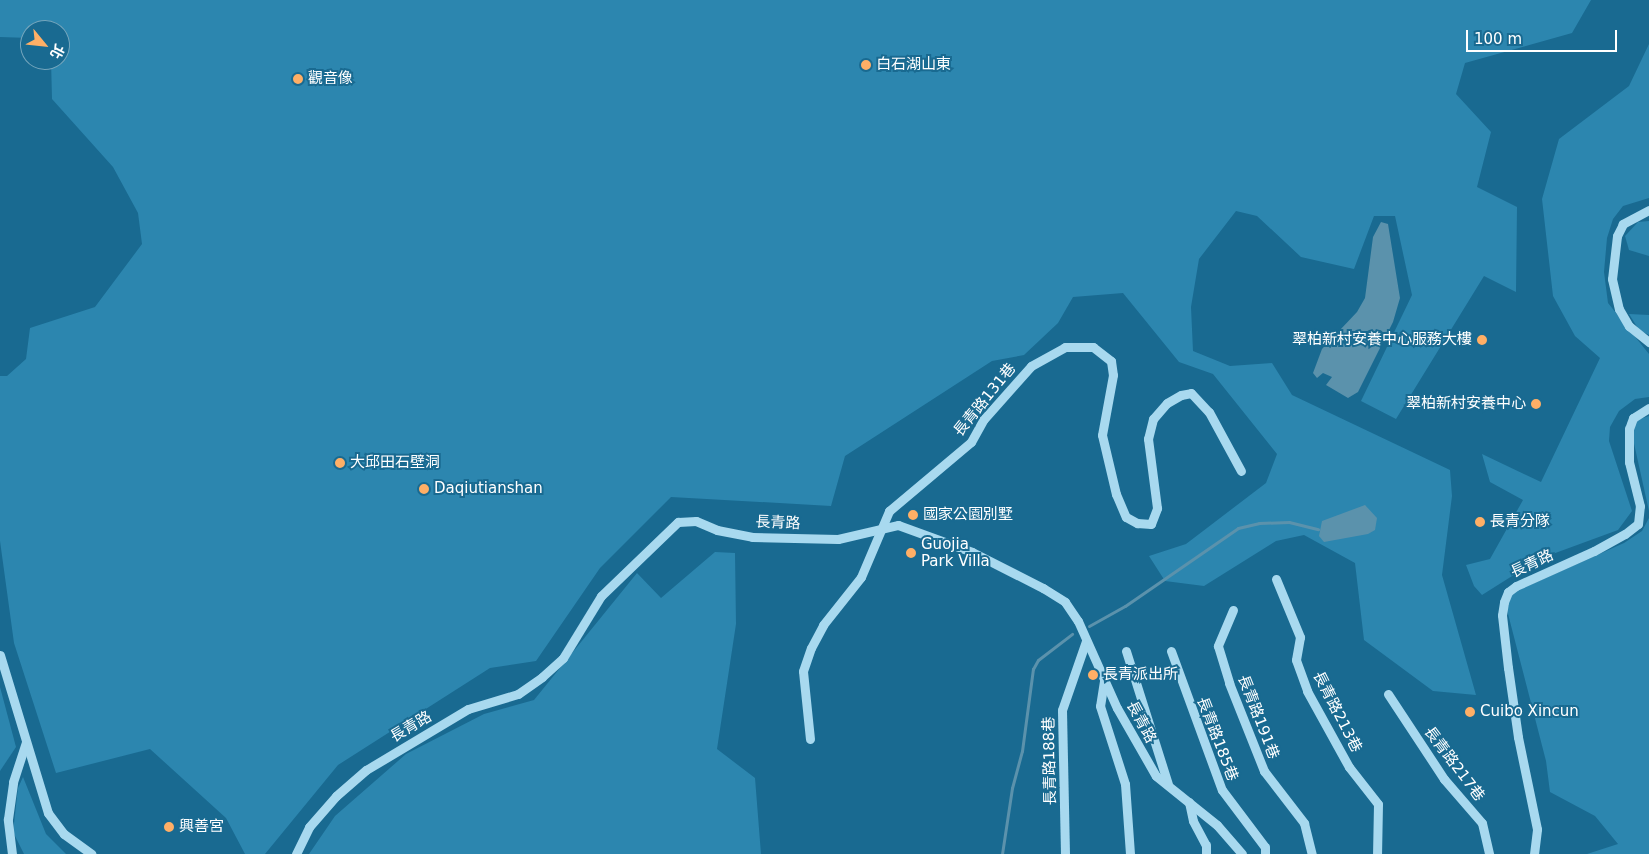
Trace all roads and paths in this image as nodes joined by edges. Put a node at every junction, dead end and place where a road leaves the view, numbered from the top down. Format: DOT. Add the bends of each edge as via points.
graph roads {
  1 [pos="1649,210"];
  2 [pos="1649,342"];
  3 [pos="1649,408"];
  4 [pos="1241,471"];
  5 [pos="880,527"];
  6 [pos="1276,579"];
  7 [pos="1233,610"];
  8 [pos="1086,641"];
  9 [pos="1126,651"];
  10 [pos="1171,651"];
  11 [pos="0,655"];
  12 [pos="1104,681"];
  13 [pos="1388,694"];
  14 [pos="810,739"];
  15 [pos="26,741"];
  16 [pos="1168,784"];
  17 [pos="1190,802"];
  18 [pos="12,854"];
  19 [pos="92,854"];
  20 [pos="296,854"];
  21 [pos="1065,854"];
  22 [pos="1130,854"];
  23 [pos="1206,854"];
  24 [pos="1242,854"];
  25 [pos="1265,854"];
  26 [pos="1312,854"];
  27 [pos="1377,854"];
  28 [pos="1488,854"];
  29 [pos="1534,854"];
  1 -- 2 [label="street" via="1632,217 1620,230 1613,252 1612,280 1619,309 1629,326"];
  3 -- 29 [label="street, 長青路" via="1633,418 1630,429 1629,462 1640,506 1638,524 1594,551 1516,586 1508,592 1504,602 1502,615 1508,668 1537,829"];
  4 -- 5 [label="street, 長青路131巷" via="1209,412 1191,393 1181,395 1167,403 1153,419 1148,439 1157,508 1151,524 1137,523 1126,517 1116,494 1102,435 1113,375 1111,361 1093,347 1065,347 1031,366 984,419 971,442 889,511"];
  5 -- 8 [label="street, 長青路" via="898,525 911,528 972,552 1043,588 1066,602"];
  5 -- 14 [label="street, 長青路131巷" via="862,576 823,625 803,671"];
  5 -- 20 [label="street, 長青路" via="838,539 752,537 716,530 696,520 678,522 601,596 563,658 542,677 518,694 468,708 366,770 336,796 310,827"];
  6 -- 27 [label="street, 長青路213巷" via="1300,638 1296,660 1307,691 1350,767 1378,804"];
  7 -- 26 [label="street, 長青路191巷" via="1218,646 1226,674 1264,771 1304,823"];
  8 -- 12 [label="street, 長青路"];
  8 -- 21 [label="street, 長青路188巷" via="1062,710"];
  9 -- 16 [label="street"];
  10 -- 25 [label="street, 長青路185巷" via="1222,790 1265,847"];
  11 -- 15 [label="street"];
  12 -- 16 [label="street, 長青路" via="1138,748 1156,776"];
  12 -- 22 [label="street" via="1100,706 1125,784 1130,812"];
  13 -- 28 [label="street, 長青路217巷" via="1444,779 1482,823"];
  15 -- 18 [label="street" via="13,782 8,818"];
  15 -- 19 [label="street" via="48,814 64,834"];
  16 -- 17 [label="street, 長青路"];
  17 -- 23 [label="street" via="1193,821 1206,846"];
  17 -- 24 [label="street, 長青路" via="1230,838"];
}
